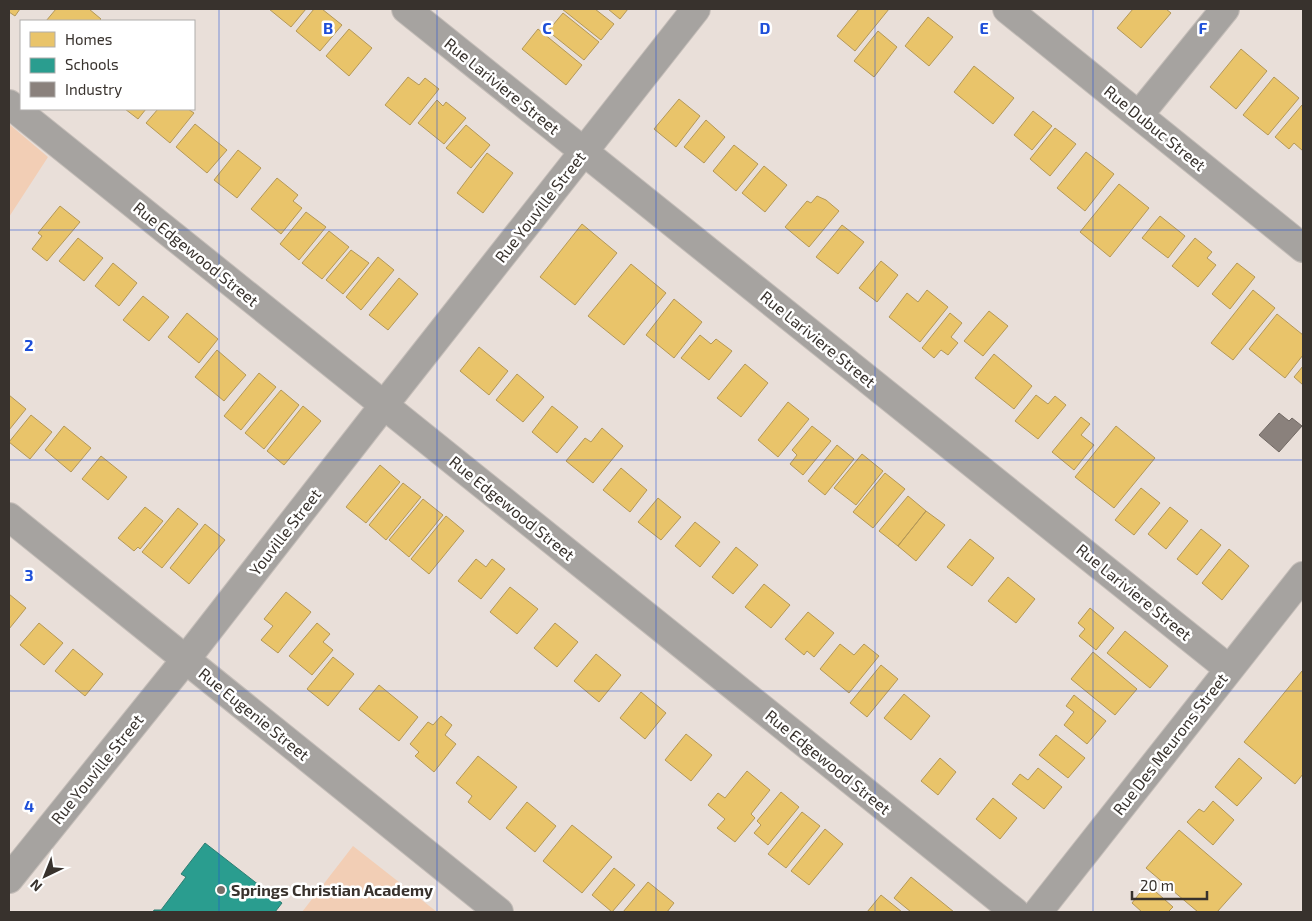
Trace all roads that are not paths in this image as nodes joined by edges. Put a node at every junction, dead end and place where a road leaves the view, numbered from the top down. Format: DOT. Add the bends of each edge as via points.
graph roads {
  1 [pos="406,9"];
  2 [pos="696,9"];
  3 [pos="1007,9"];
  4 [pos="1225,9"];
  5 [pos="9,104"];
  6 [pos="1139,115"];
  7 [pos="584,152"];
  8 [pos="1303,248"];
  9 [pos="384,405"];
  10 [pos="9,516"];
  11 [pos="1303,576"];
  12 [pos="186,659"];
  13 [pos="1229,669"];
  14 [pos="9,879"];
  15 [pos="499,912"];
  16 [pos="1015,912"];
  17 [pos="1038,912"];
  1 -- 7 [label="street, Rue Lariviere Street"];
  2 -- 7 [label="street, Rue Youville Street"];
  3 -- 6 [label="street, Rue Dubuc Street"];
  4 -- 6 [label="street"];
  5 -- 9 [label="street, Rue Edgewood Street"];
  6 -- 8 [label="street, Rue Dubuc Street"];
  7 -- 9 [label="street, Rue Youville Street"];
  7 -- 13 [label="street, Rue Lariviere Street"];
  9 -- 12 [label="street, Youville Street"];
  9 -- 16 [label="street, Rue Edgewood Street"];
  10 -- 12 [label="street, Rue Eugenie Street"];
  11 -- 13 [label="street, Rue Des Meurons Street"];
  12 -- 14 [label="street, Rue Youville Street"];
  12 -- 15 [label="street, Rue Eugenie Street"];
  13 -- 17 [label="street, Rue Des Meurons Street"];
}
